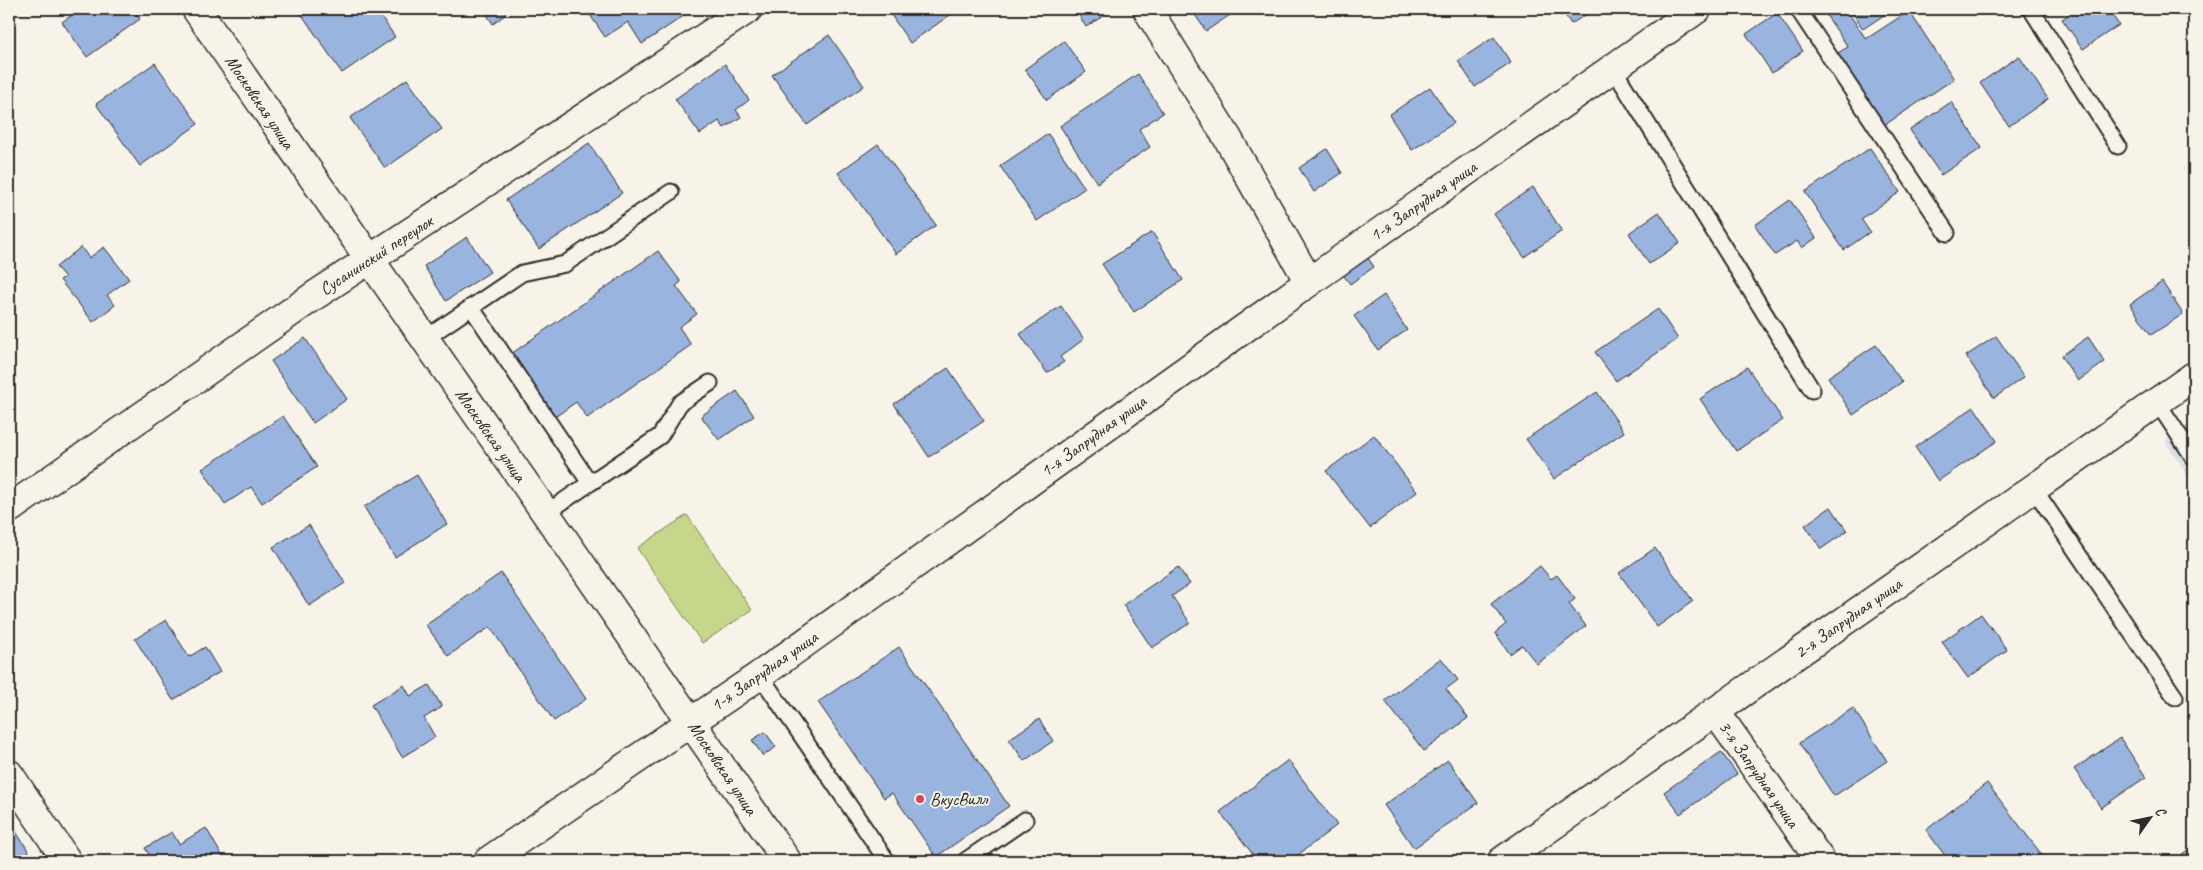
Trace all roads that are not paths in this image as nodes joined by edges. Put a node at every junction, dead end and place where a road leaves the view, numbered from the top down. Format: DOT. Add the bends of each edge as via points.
graph roads {
  1 [pos="196,9"];
  2 [pos="748,9"];
  3 [pos="1148,9"];
  4 [pos="1697,9"];
  5 [pos="1798,9"];
  6 [pos="2031,9"];
  7 [pos="1613,68"];
  8 [pos="2118,146"];
  9 [pos="671,192"];
  10 [pos="1947,233"];
  11 [pos="368,260"];
  12 [pos="1309,282"];
  13 [pos="471,307"];
  14 [pos="424,340"];
  15 [pos="2194,376"];
  16 [pos="710,383"];
  17 [pos="1812,390"];
  18 [pos="2157,402"];
  19 [pos="2194,458"];
  20 [pos="590,483"];
  21 [pos="2034,489"];
  22 [pos="9,509"];
  23 [pos="546,513"];
  24 [pos="760,675"];
  25 [pos="2175,697"];
  26 [pos="1715,711"];
  27 [pos="691,722"];
  28 [pos="9,774"];
  29 [pos="1025,820"];
  30 [pos="67,861"];
  31 [pos="488,861"];
  32 [pos="787,861"];
  33 [pos="887,861"];
  34 [pos="965,861"];
  35 [pos="1502,861"];
  36 [pos="1821,861"];
  1 -- 11 [label="street, Московская улица"];
  2 -- 11 [label="street, Сусанинский переулок"];
  3 -- 12 [label="street" via="1227,137"];
  4 -- 7 [label="street, 1-я Запрудная улица"];
  5 -- 10 [label="lane"];
  6 -- 8 [label="lane"];
  7 -- 12 [label="street, 1-я Запрудная улица"];
  7 -- 17 [label="lane"];
  9 -- 13 [label="lane" via="565,264 522,273"];
  11 -- 14 [label="street, Московская улица"];
  11 -- 22 [label="street, Сусанинский переулок"];
  12 -- 24 [label="street, 1-я Запрудная улица"];
  13 -- 14 [label="lane"];
  13 -- 20 [label="lane"];
  14 -- 23 [label="street, Московская улица"];
  15 -- 18 [label="street, 2-я Запрудная улица"];
  16 -- 20 [label="lane" via="680,403 660,436"];
  18 -- 19 [label="lane"];
  18 -- 21 [label="street, 2-я Запрудная улица"];
  20 -- 23 [label="lane"];
  21 -- 25 [label="lane"];
  21 -- 26 [label="street, 2-я Запрудная улица"];
  23 -- 27 [label="street, Московская улица"];
  24 -- 27 [label="street, 1-я Запрудная улица"];
  24 -- 33 [label="lane"];
  26 -- 35 [label="street, 2-я Запрудная улица"];
  26 -- 36 [label="street, 3-я Запрудная улица"];
  27 -- 31 [label="street, 1-я Запрудная улица"];
  27 -- 32 [label="street, Московская улица"];
  28 -- 30 [label="street"];
  29 -- 34 [label="lane"];
}
